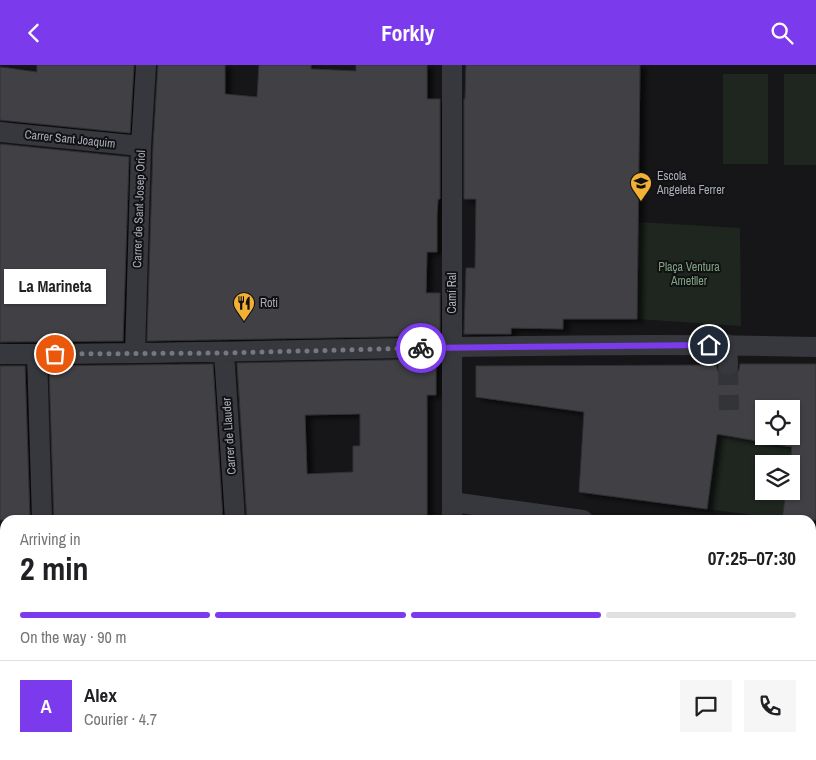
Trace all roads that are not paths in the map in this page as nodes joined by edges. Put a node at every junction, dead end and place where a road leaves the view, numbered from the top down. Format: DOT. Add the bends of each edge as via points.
graph roads {
  1 [pos="146,65"];
  2 [pos="452,65"];
  3 [pos="0,132"];
  4 [pos="141,146"];
  5 [pos="728,344"];
  6 [pos="452,346"];
  7 [pos="816,347"];
  8 [pos="135,353"];
  9 [pos="224,353"];
  10 [pos="0,354"];
  11 [pos="37,354"];
  12 [pos="728,365"];
  13 [pos="452,511"];
  14 [pos="42,515"];
  15 [pos="236,515"];
  16 [pos="510,515"];
  1 -- 4 [label="street, Carrer de Sant Josep Oriol"];
  2 -- 6 [label="street, Camí Ral"];
  3 -- 4 [label="street, Carrer Sant Joaquim"];
  4 -- 8 [label="street, Carrer de Sant Josep Oriol"];
  5 -- 6 [label="street"];
  5 -- 7 [label="street"];
  5 -- 12 [label="street"];
  6 -- 9 [label="street"];
  6 -- 13 [label="street, Camí Ral"];
  8 -- 9 [label="street"];
  8 -- 11 [label="street"];
  9 -- 15 [label="street, Carrer de Llauder"];
  10 -- 11 [label="street"];
  11 -- 14 [label="street"];
  13 -- 16 [label="street"];
}
